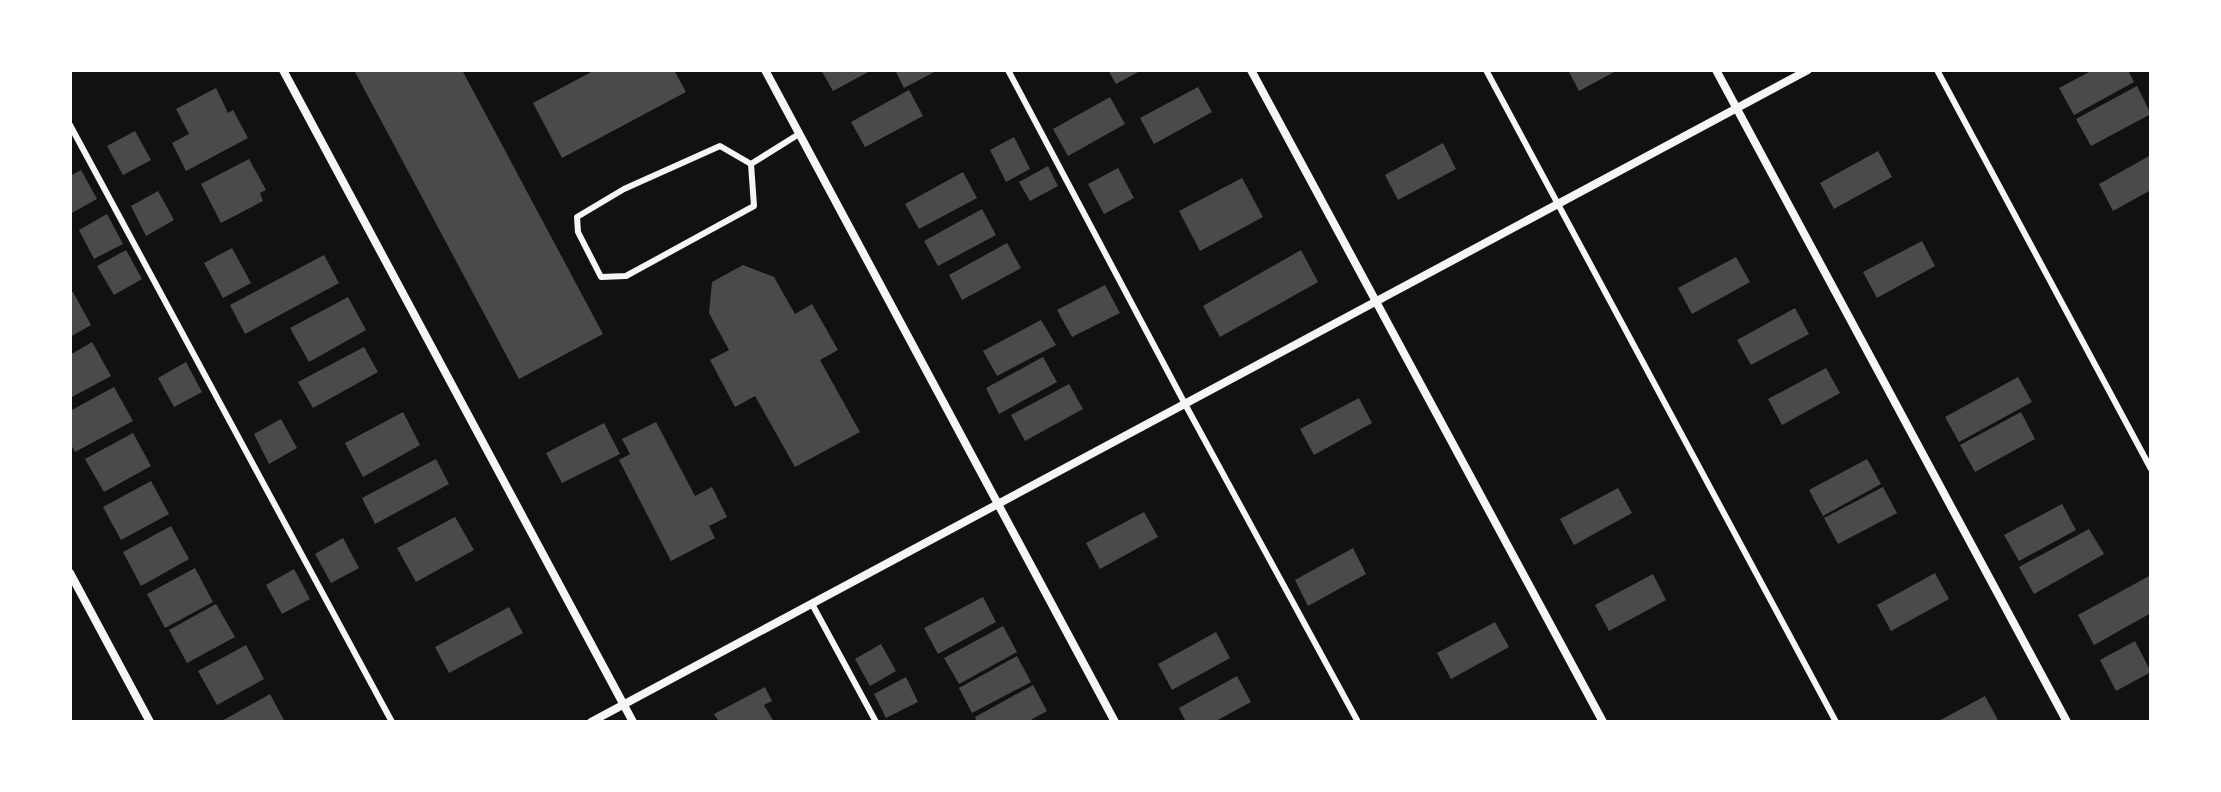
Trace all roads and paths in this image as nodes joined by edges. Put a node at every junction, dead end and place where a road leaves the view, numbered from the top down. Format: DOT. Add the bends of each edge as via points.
graph roads {
  1 [pos="283,70"];
  2 [pos="765,70"];
  3 [pos="1008,70"];
  4 [pos="1251,70"];
  5 [pos="1486,70"];
  6 [pos="1716,70"];
  7 [pos="1808,70"];
  8 [pos="1937,70"];
  9 [pos="1736,108"];
  10 [pos="70,125"];
  11 [pos="799,134"];
  12 [pos="751,164"];
  13 [pos="1558,204"];
  14 [pos="1376,302"];
  15 [pos="1185,404"];
  16 [pos="2151,469"];
  17 [pos="998,504"];
  18 [pos="70,573"];
  19 [pos="812,604"];
  20 [pos="624,705"];
  21 [pos="150,722"];
  22 [pos="392,722"];
  23 [pos="591,722"];
  24 [pos="633,722"];
  25 [pos="876,722"];
  26 [pos="1115,722"];
  27 [pos="1358,722"];
  28 [pos="1603,722"];
  29 [pos="1836,722"];
  30 [pos="2067,722"];
  1 -- 20 [label="street"];
  2 -- 11 [label="street"];
  3 -- 15 [label="lane"];
  4 -- 14 [label="street"];
  5 -- 13 [label="lane"];
  6 -- 9 [label="street"];
  7 -- 9 [label="street"];
  8 -- 16 [label="lane"];
  9 -- 13 [label="street"];
  9 -- 30 [label="street"];
  10 -- 22 [label="lane"];
  11 -- 12 [label="lane"];
  11 -- 17 [label="street"];
  12 -- 12 [label="lane" via="720,146 624,189 577,217 578,232 601,277 626,276 754,206"];
  13 -- 14 [label="street"];
  13 -- 29 [label="lane"];
  14 -- 15 [label="street"];
  14 -- 28 [label="street"];
  15 -- 17 [label="street"];
  15 -- 27 [label="lane"];
  17 -- 19 [label="street"];
  17 -- 26 [label="street"];
  18 -- 21 [label="street"];
  19 -- 20 [label="street"];
  19 -- 25 [label="lane"];
  20 -- 23 [label="street"];
  20 -- 24 [label="street"];
}
